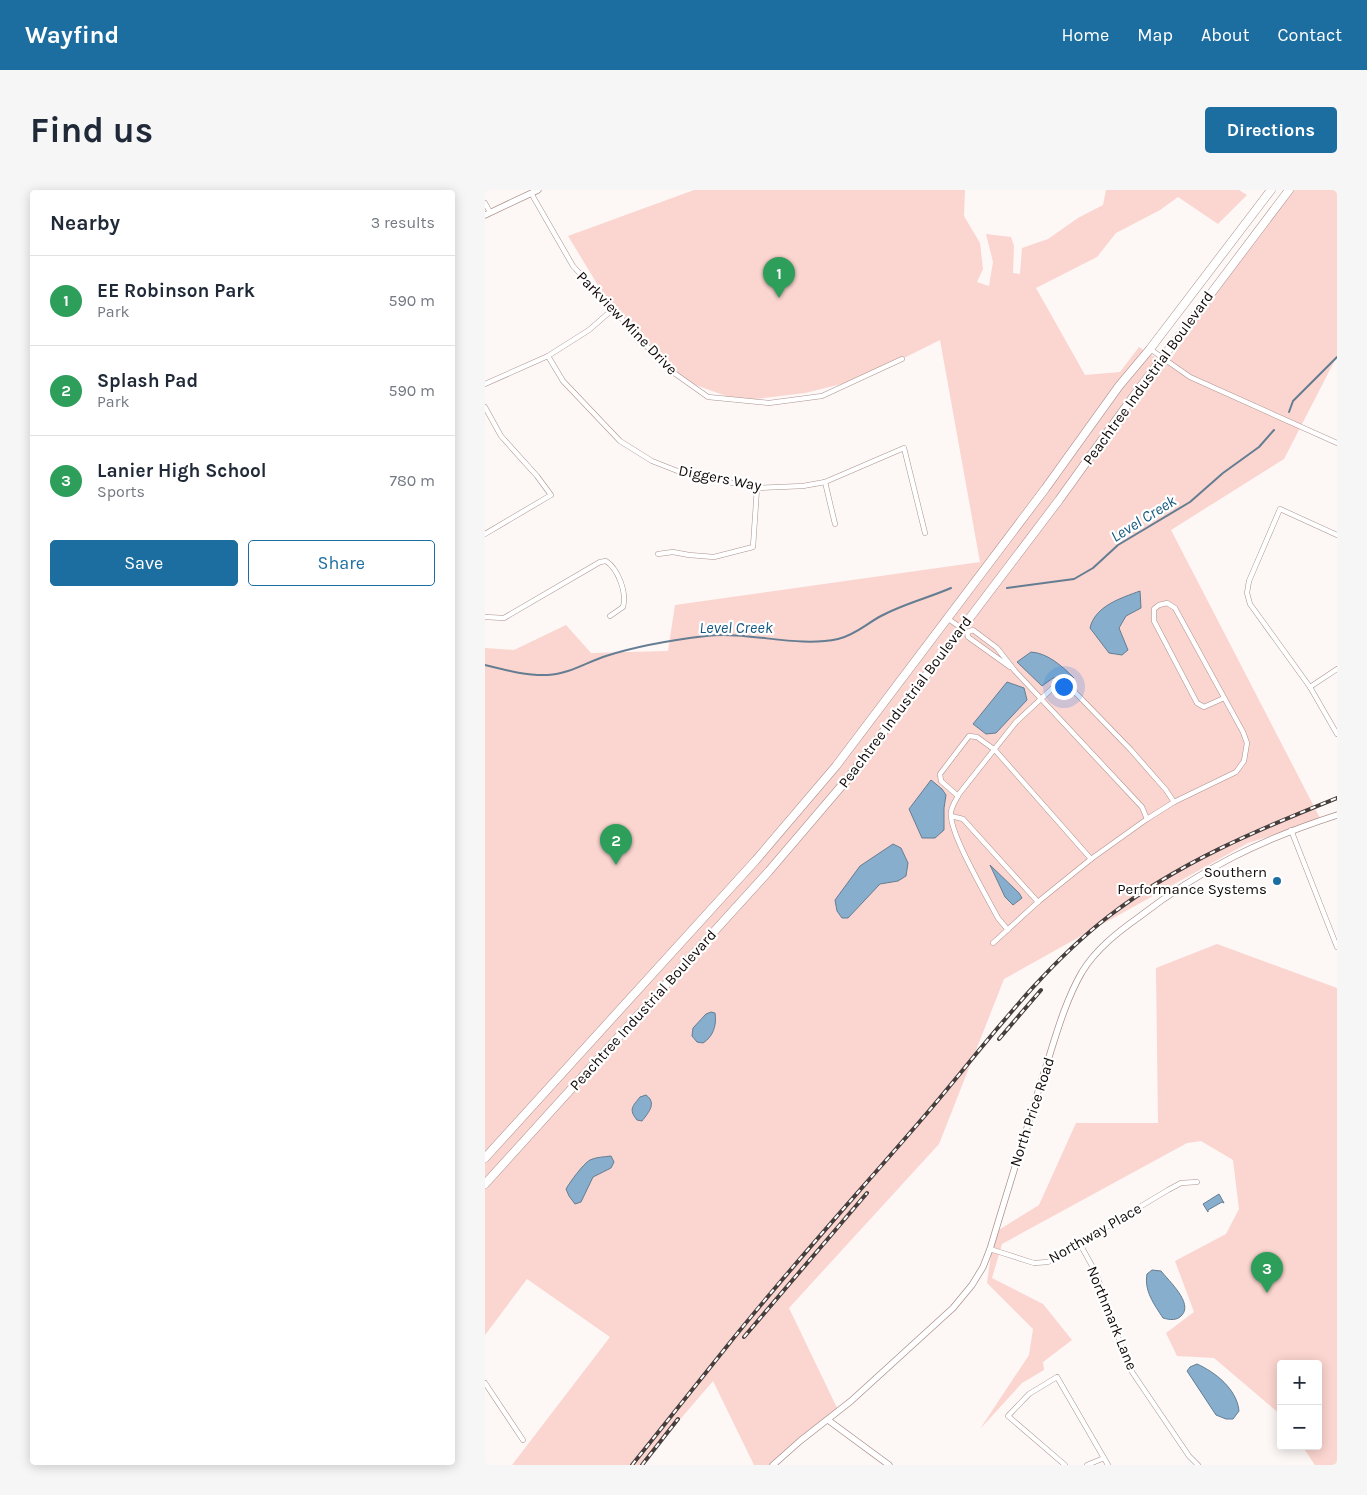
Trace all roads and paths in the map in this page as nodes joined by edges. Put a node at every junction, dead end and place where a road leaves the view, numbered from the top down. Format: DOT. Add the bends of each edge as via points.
graph roads {
  1 [pos="538,190"];
  2 [pos="1271,190"];
  3 [pos="1289,190"];
  4 [pos="531,193"];
  5 [pos="485,203"];
  6 [pos="488,214"];
  7 [pos="612,310"];
  8 [pos="1150,349"];
  9 [pos="548,356"];
  10 [pos="1162,359"];
  11 [pos="902,360"];
  12 [pos="485,384"];
  13 [pos="485,407"];
  14 [pos="1337,443"];
  15 [pos="825,482"];
  16 [pos="757,488"];
  17 [pos="835,524"];
  18 [pos="925,533"];
  19 [pos="485,534"];
  20 [pos="1337,535"];
  21 [pos="658,554"];
  22 [pos="610,616"];
  23 [pos="485,617"];
  24 [pos="947,618"];
  25 [pos="964,630"];
  26 [pos="1337,669"];
  27 [pos="1015,671"];
  28 [pos="1310,687"];
  29 [pos="1224,698"];
  30 [pos="1041,699"];
  31 [pos="1337,734"];
  32 [pos="995,750"];
  33 [pos="958,796"];
  34 [pos="1174,802"];
  35 [pos="951,816"];
  36 [pos="1337,816"];
  37 [pos="1147,819"];
  38 [pos="1291,830"];
  39 [pos="1091,859"];
  40 [pos="1038,902"];
  41 [pos="1008,930"];
  42 [pos="993,943"];
  43 [pos="1337,947"];
  44 [pos="485,1158"];
  45 [pos="1197,1182"];
  46 [pos="485,1184"];
  47 [pos="1079,1244"];
  48 [pos="990,1249"];
  49 [pos="485,1383"];
  50 [pos="828,1420"];
  51 [pos="523,1440"];
  52 [pos="1103,1458"];
  53 [pos="773,1465"];
  54 [pos="889,1465"];
  55 [pos="1065,1465"];
  56 [pos="1087,1465"];
  57 [pos="1108,1465"];
  58 [pos="1199,1465"];
  1 -- 4 [label="street"];
  2 -- 8 [label="highway, Peachtree Industrial Boulevard"];
  3 -- 10 [label="highway, Peachtree Industrial Boulevard"];
  4 -- 6 [label="street"];
  4 -- 7 [label="street, Parkview Mine Drive" via="573,266"];
  5 -- 6 [label="street"];
  7 -- 9 [label="street" via="589,330"];
  7 -- 11 [label="street, Parkview Mine Drive" via="667,368 708,397 769,403 822,396"];
  8 -- 10 [label="street"];
  8 -- 24 [label="highway, Peachtree Industrial Boulevard"];
  9 -- 12 [label="street"];
  9 -- 16 [label="street, Diggers Way" via="563,381 593,413 620,440 652,461 680,472"];
  10 -- 14 [label="street" via="1190,377"];
  10 -- 25 [label="highway, Peachtree Industrial Boulevard"];
  13 -- 19 [label="street" via="501,436 551,495"];
  15 -- 16 [label="street, Diggers Way"];
  15 -- 17 [label="street"];
  15 -- 18 [label="street, Diggers Way" via="904,448"];
  16 -- 21 [label="street" via="753,547 714,557 673,552"];
  20 -- 28 [label="street" via="1280,509 1249,581 1247,593 1250,604"];
  22 -- 23 [label="street" via="623,607 624,592 612,565 606,561 504,618"];
  24 -- 25 [label="street"];
  24 -- 44 [label="highway, Peachtree Industrial Boulevard" via="836,766 756,860"];
  25 -- 27 [label="street" via="967,637"];
  25 -- 27 [label="street" via="973,630 997,648"];
  25 -- 46 [label="highway, Peachtree Industrial Boulevard" via="850,776 769,871"];
  26 -- 28 [label="street"];
  27 -- 30 [label="street"];
  28 -- 31 [label="street"];
  29 -- 29 [label="street" via="1175,608 1159,605 1154,609 1153,621 1197,704 1204,707"];
  29 -- 34 [label="street" via="1247,743 1244,761 1235,772"];
  30 -- 32 [label="street" via="1016,722"];
  30 -- 34 [label="street" via="1057,684 1067,684 1137,757"];
  30 -- 37 [label="street" via="1142,807"];
  32 -- 33 [label="street"];
  32 -- 33 [label="street" via="977,736 969,736 940,774 941,781"];
  32 -- 39 [label="street"];
  33 -- 35 [label="street"];
  34 -- 37 [label="street"];
  35 -- 40 [label="street" via="963,818"];
  35 -- 41 [label="street" via="953,831 998,918"];
  36 -- 38 [label="street, North Price Road"];
  37 -- 39 [label="street"];
  38 -- 43 [label="street"];
  38 -- 48 [label="street, North Price Road" via="1250,848 1163,898 1095,954 1064,1013"];
  39 -- 40 [label="street"];
  40 -- 41 [label="street"];
  41 -- 42 [label="street"];
  45 -- 47 [label="street, Northway Place" via="1181,1183"];
  47 -- 48 [label="street, Northway Place" via="1048,1262 1034,1262"];
  47 -- 58 [label="street, Northmark Lane" via="1095,1273 1128,1366 1189,1456"];
  48 -- 50 [label="street, North Price Road" via="972,1285 953,1308"];
  49 -- 51 [label="street"];
  50 -- 53 [label="street, North Price Road"];
  50 -- 54 [label="street"];
  52 -- 55 [label="street" via="1057,1378 1029,1394 1008,1416"];
  52 -- 56 [label="street"];
  52 -- 57 [label="street"];
}
